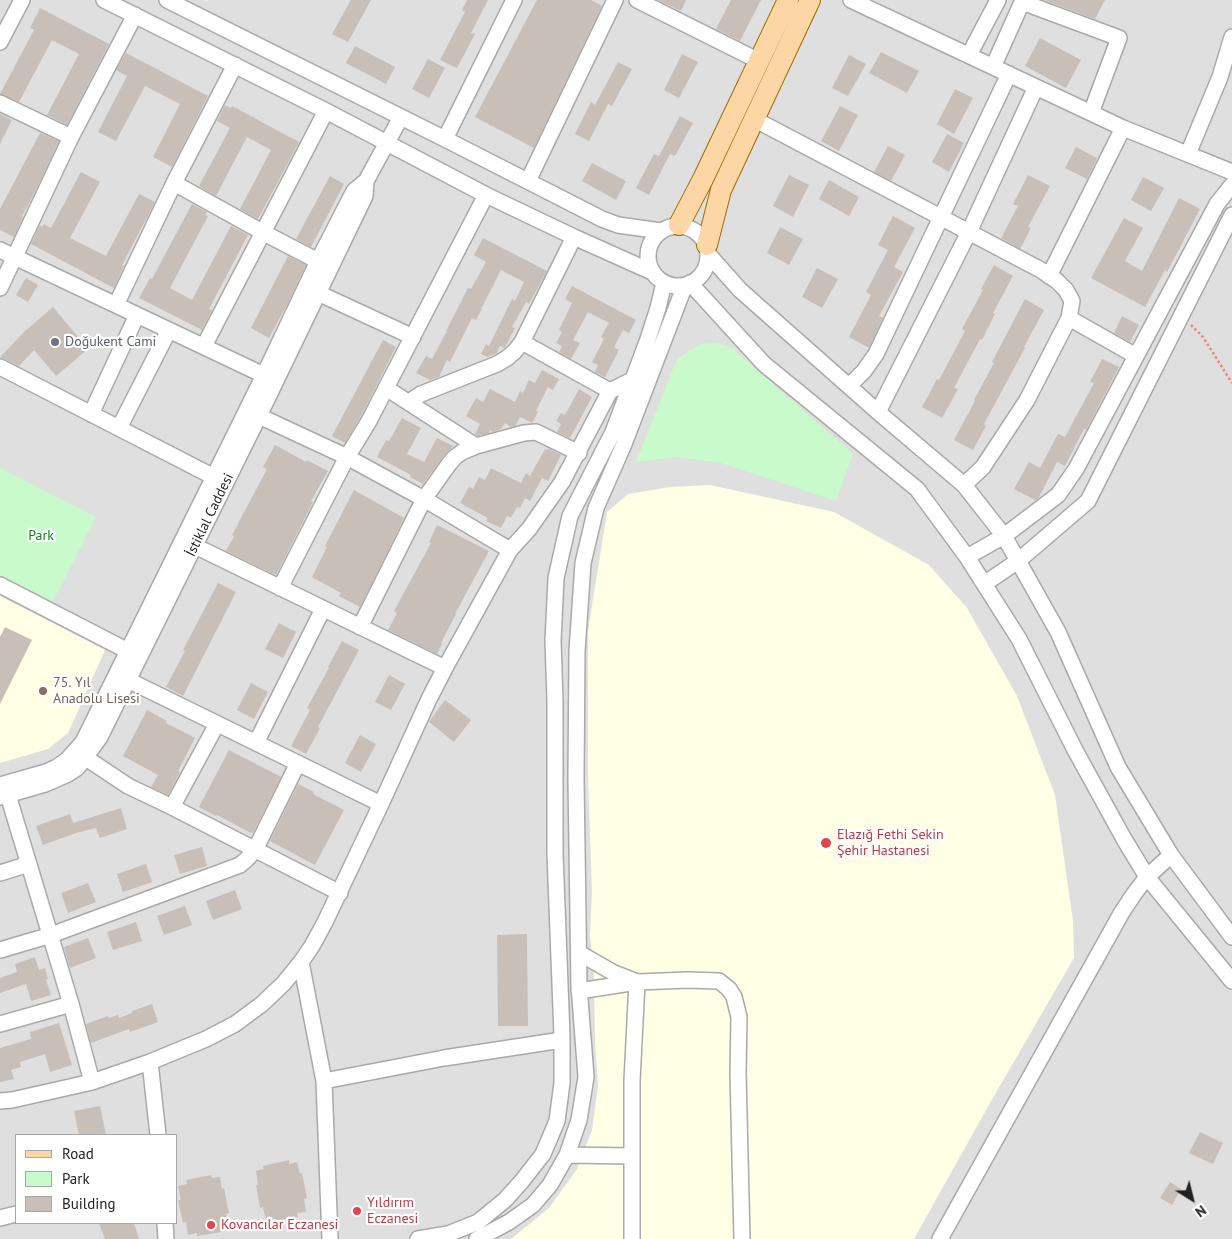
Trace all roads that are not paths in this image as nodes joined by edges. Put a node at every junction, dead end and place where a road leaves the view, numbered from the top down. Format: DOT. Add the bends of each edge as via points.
graph roads {
  1 [pos="22,0"];
  2 [pos="104,0"];
  3 [pos="514,0"];
  4 [pos="615,0"];
  5 [pos="636,0"];
  6 [pos="788,0"];
  7 [pos="810,0"];
  8 [pos="852,0"];
  9 [pos="998,0"];
  10 [pos="1023,1"];
  11 [pos="176,2"];
  12 [pos="135,15"];
  13 [pos="168,32"];
  14 [pos="1232,37"];
  15 [pos="0,42"];
  16 [pos="969,55"];
  17 [pos="759,61"];
  18 [pos="235,65"];
  19 [pos="993,67"];
  20 [pos="1008,74"];
  21 [pos="1036,87"];
  22 [pos="0,103"];
  23 [pos="326,111"];
  24 [pos="1091,113"];
  25 [pos="401,117"];
  26 [pos="754,120"];
  27 [pos="1123,128"];
  28 [pos="71,137"];
  29 [pos="444,139"];
  30 [pos="387,142"];
  31 [pos="1188,154"];
  32 [pos="1232,172"];
  33 [pos="366,181"];
  34 [pos="528,181"];
  35 [pos="174,183"];
  36 [pos="1232,185"];
  37 [pos="486,195"];
  38 [pos="1232,214"];
  39 [pos="941,218"];
  40 [pos="670,228"];
  41 [pos="968,232"];
  42 [pos="264,233"];
  43 [pos="574,237"];
  44 [pos="0,250"];
  45 [pos="708,250"];
  46 [pos="14,258"];
  47 [pos="318,261"];
  48 [pos="652,272"];
  49 [pos="1049,276"];
  50 [pos="664,283"];
  51 [pos="688,284"];
  52 [pos="0,288"];
  53 [pos="318,293"];
  54 [pos="116,305"];
  55 [pos="137,315"];
  56 [pos="1069,318"];
  57 [pos="169,330"];
  58 [pos="413,337"];
  59 [pos="522,342"];
  60 [pos="204,346"];
  61 [pos="1136,356"];
  62 [pos="0,367"];
  63 [pos="270,378"];
  64 [pos="632,380"];
  65 [pos="849,386"];
  66 [pos="386,388"];
  67 [pos="610,392"];
  68 [pos="409,402"];
  69 [pos="878,412"];
  70 [pos="91,414"];
  71 [pos="259,416"];
  72 [pos="119,428"];
  73 [pos="476,446"];
  74 [pos="579,452"];
  75 [pos="347,457"];
  76 [pos="214,477"];
  77 [pos="964,486"];
  78 [pos="424,499"];
  79 [pos="1004,536"];
  80 [pos="195,546"];
  81 [pos="510,550"];
  82 [pos="967,558"];
  83 [pos="1018,561"];
  84 [pos="984,584"];
  85 [pos="0,585"];
  86 [pos="280,588"];
  87 [pos="323,609"];
  88 [pos="360,627"];
  89 [pos="128,651"];
  90 [pos="445,668"];
  91 [pos="128,680"];
  92 [pos="217,724"];
  93 [pos="256,743"];
  94 [pos="80,755"];
  95 [pos="298,763"];
  96 [pos="3,792"];
  97 [pos="381,804"];
  98 [pos="172,807"];
  99 [pos="255,850"];
  100 [pos="1171,855"];
  101 [pos="29,864"];
  102 [pos="0,873"];
  103 [pos="1146,877"];
  104 [pos="340,892"];
  105 [pos="51,936"];
  106 [pos="1232,937"];
  107 [pos="0,950"];
  108 [pos="579,953"];
  109 [pos="301,962"];
  110 [pos="1232,981"];
  111 [pos="637,982"];
  112 [pos="580,991"];
  113 [pos="71,1004"];
  114 [pos="0,1024"];
  115 [pos="562,1040"];
  116 [pos="150,1062"];
  117 [pos="324,1081"];
  118 [pos="92,1082"];
  119 [pos="0,1101"];
  120 [pos="158,1134"];
  121 [pos="567,1155"];
  122 [pos="632,1156"];
  123 [pos="15,1214"];
  124 [pos="0,1218"];
  125 [pos="165,1224"];
  126 [pos="166,1239"];
  127 [pos="330,1239"];
  128 [pos="418,1239"];
  129 [pos="478,1239"];
  130 [pos="632,1239"];
  131 [pos="742,1239"];
  132 [pos="940,1239"];
  1 -- 15 [label="street"];
  2 -- 12 [label="street"];
  3 -- 29 [label="street"];
  4 -- 34 [label="street"];
  5 -- 17 [label="street"];
  6 -- 17 [label="main road"];
  7 -- 26 [label="main road"];
  8 -- 16 [label="street"];
  9 -- 16 [label="street"];
  10 -- 19 [label="street"];
  10 -- 24 [label="street" via="1119,38"];
  11 -- 13 [label="street"];
  11 -- 25 [label="street"];
  12 -- 13 [label="street"];
  12 -- 28 [label="street"];
  13 -- 18 [label="street"];
  14 -- 31 [label="street" via="1220,77"];
  16 -- 19 [label="street"];
  17 -- 40 [label="main road" via="703,179"];
  18 -- 23 [label="street"];
  18 -- 35 [label="street"];
  19 -- 20 [label="street"];
  20 -- 21 [label="street"];
  20 -- 39 [label="street"];
  21 -- 24 [label="street"];
  21 -- 41 [label="street"];
  22 -- 28 [label="street"];
  23 -- 30 [label="street"];
  23 -- 42 [label="street"];
  24 -- 27 [label="street"];
  25 -- 29 [label="street"];
  25 -- 30 [label="street, İstiklal Caddesi"];
  26 -- 39 [label="street"];
  26 -- 45 [label="main road" via="721,190"];
  27 -- 31 [label="street"];
  27 -- 49 [label="street"];
  28 -- 46 [label="street"];
  29 -- 34 [label="street"];
  30 -- 33 [label="street, İstiklal Caddesi"];
  30 -- 37 [label="street"];
  31 -- 32 [label="street"];
  33 -- 47 [label="street, İstiklal Caddesi" via="354,191"];
  33 -- 53 [label="street, İstiklal Caddesi" via="365,196"];
  34 -- 40 [label="street" via="602,220 618,225"];
  35 -- 42 [label="street"];
  35 -- 54 [label="street"];
  36 -- 61 [label="street" via="1217,204"];
  37 -- 43 [label="street"];
  37 -- 58 [label="street"];
  38 -- 83 [label="street" via="1088,501"];
  39 -- 41 [label="street"];
  39 -- 65 [label="street" via="876,354"];
  40 -- 45 [label="street" via="688,227 696,231"];
  40 -- 48 [label="street" via="654,237 649,246"];
  41 -- 49 [label="street"];
  41 -- 69 [label="street"];
  42 -- 47 [label="street"];
  42 -- 60 [label="street"];
  43 -- 48 [label="street"];
  43 -- 59 [label="street"];
  44 -- 46 [label="street"];
  45 -- 51 [label="street" via="704,272"];
  45 -- 65 [label="street" via="740,290"];
  46 -- 52 [label="street"];
  46 -- 54 [label="street"];
  47 -- 63 [label="street, İstiklal Caddesi"];
  48 -- 50 [label="street"];
  49 -- 56 [label="street" via="1066,290 1072,301"];
  50 -- 51 [label="street" via="672,286"];
  50 -- 64 [label="street"];
  51 -- 82 [label="street" via="764,364 917,489"];
  51 -- 108 [label="street" via="596,508 583,563 577,651"];
  53 -- 58 [label="street"];
  53 -- 63 [label="street, İstiklal Caddesi"];
  54 -- 55 [label="street"];
  55 -- 57 [label="street"];
  55 -- 70 [label="street"];
  56 -- 61 [label="street"];
  56 -- 77 [label="street" via="1027,400 983,467"];
  57 -- 60 [label="street"];
  57 -- 72 [label="street"];
  58 -- 66 [label="street"];
  59 -- 67 [label="street"];
  59 -- 68 [label="street" via="497,364 421,394"];
  60 -- 63 [label="street"];
  61 -- 79 [label="street" via="1076,469 1058,495"];
  62 -- 70 [label="street"];
  63 -- 71 [label="street, İstiklal Caddesi"];
  63 -- 76 [label="street, İstiklal Caddesi"];
  64 -- 67 [label="street"];
  64 -- 115 [label="street" via="613,432 570,516 556,578 553,641 555,854"];
  65 -- 69 [label="street"];
  66 -- 68 [label="street"];
  66 -- 75 [label="street"];
  67 -- 74 [label="street"];
  68 -- 73 [label="street"];
  69 -- 77 [label="street"];
  70 -- 72 [label="street"];
  71 -- 75 [label="street"];
  71 -- 80 [label="street, İstiklal Caddesi"];
  72 -- 76 [label="street"];
  73 -- 74 [label="street" via="536,432"];
  73 -- 78 [label="street" via="462,452 448,464"];
  74 -- 81 [label="street" via="546,506"];
  75 -- 78 [label="street"];
  75 -- 86 [label="street"];
  76 -- 89 [label="street, İstiklal Caddesi"];
  77 -- 79 [label="street"];
  78 -- 81 [label="street"];
  78 -- 88 [label="street"];
  79 -- 82 [label="street"];
  79 -- 83 [label="street"];
  80 -- 86 [label="street"];
  80 -- 91 [label="street, İstiklal Caddesi"];
  81 -- 90 [label="street"];
  82 -- 84 [label="street"];
  83 -- 84 [label="street"];
  83 -- 100 [label="street" via="1058,632 1118,767"];
  84 -- 103 [label="street" via="1019,639 1075,750"];
  85 -- 89 [label="street"];
  86 -- 87 [label="street"];
  87 -- 88 [label="street"];
  87 -- 93 [label="street"];
  88 -- 90 [label="street"];
  89 -- 94 [label="street, İstiklal Caddesi"];
  90 -- 97 [label="street"];
  91 -- 92 [label="street"];
  91 -- 94 [label="street, İstiklal Caddesi" via="100,737"];
  92 -- 93 [label="street"];
  92 -- 98 [label="street"];
  93 -- 95 [label="street"];
  94 -- 96 [label="street, İstiklal Caddesi"];
  94 -- 98 [label="street" via="128,786"];
  95 -- 97 [label="street"];
  95 -- 99 [label="street"];
  96 -- 101 [label="street"];
  97 -- 104 [label="street"];
  98 -- 99 [label="street"];
  99 -- 104 [label="street"];
  99 -- 105 [label="street" via="248,859 231,869"];
  100 -- 103 [label="street"];
  100 -- 106 [label="street"];
  101 -- 102 [label="street"];
  101 -- 105 [label="street"];
  103 -- 110 [label="street"];
  103 -- 132 [label="street" via="1122,912"];
  104 -- 109 [label="street"];
  105 -- 107 [label="street"];
  105 -- 113 [label="street"];
  108 -- 111 [label="street"];
  108 -- 112 [label="street"];
  109 -- 116 [label="street" via="262,1004 235,1024"];
  109 -- 117 [label="street"];
  111 -- 112 [label="street"];
  111 -- 122 [label="street"];
  111 -- 131 [label="street" via="718,982 734,997 739,1017"];
  112 -- 121 [label="street" via="586,1077 579,1120"];
  113 -- 114 [label="street"];
  113 -- 118 [label="street"];
  115 -- 117 [label="street"];
  115 -- 128 [label="street" via="562,1082 557,1121 543,1154 505,1200 478,1222 448,1234"];
  116 -- 118 [label="street"];
  116 -- 120 [label="street"];
  117 -- 127 [label="street"];
  118 -- 119 [label="street"];
  121 -- 122 [label="street"];
  121 -- 129 [label="street" via="550,1185 533,1205"];
  122 -- 130 [label="street"];
  123 -- 124 [label="street"];
  125 -- 126 [label="street"];
}
